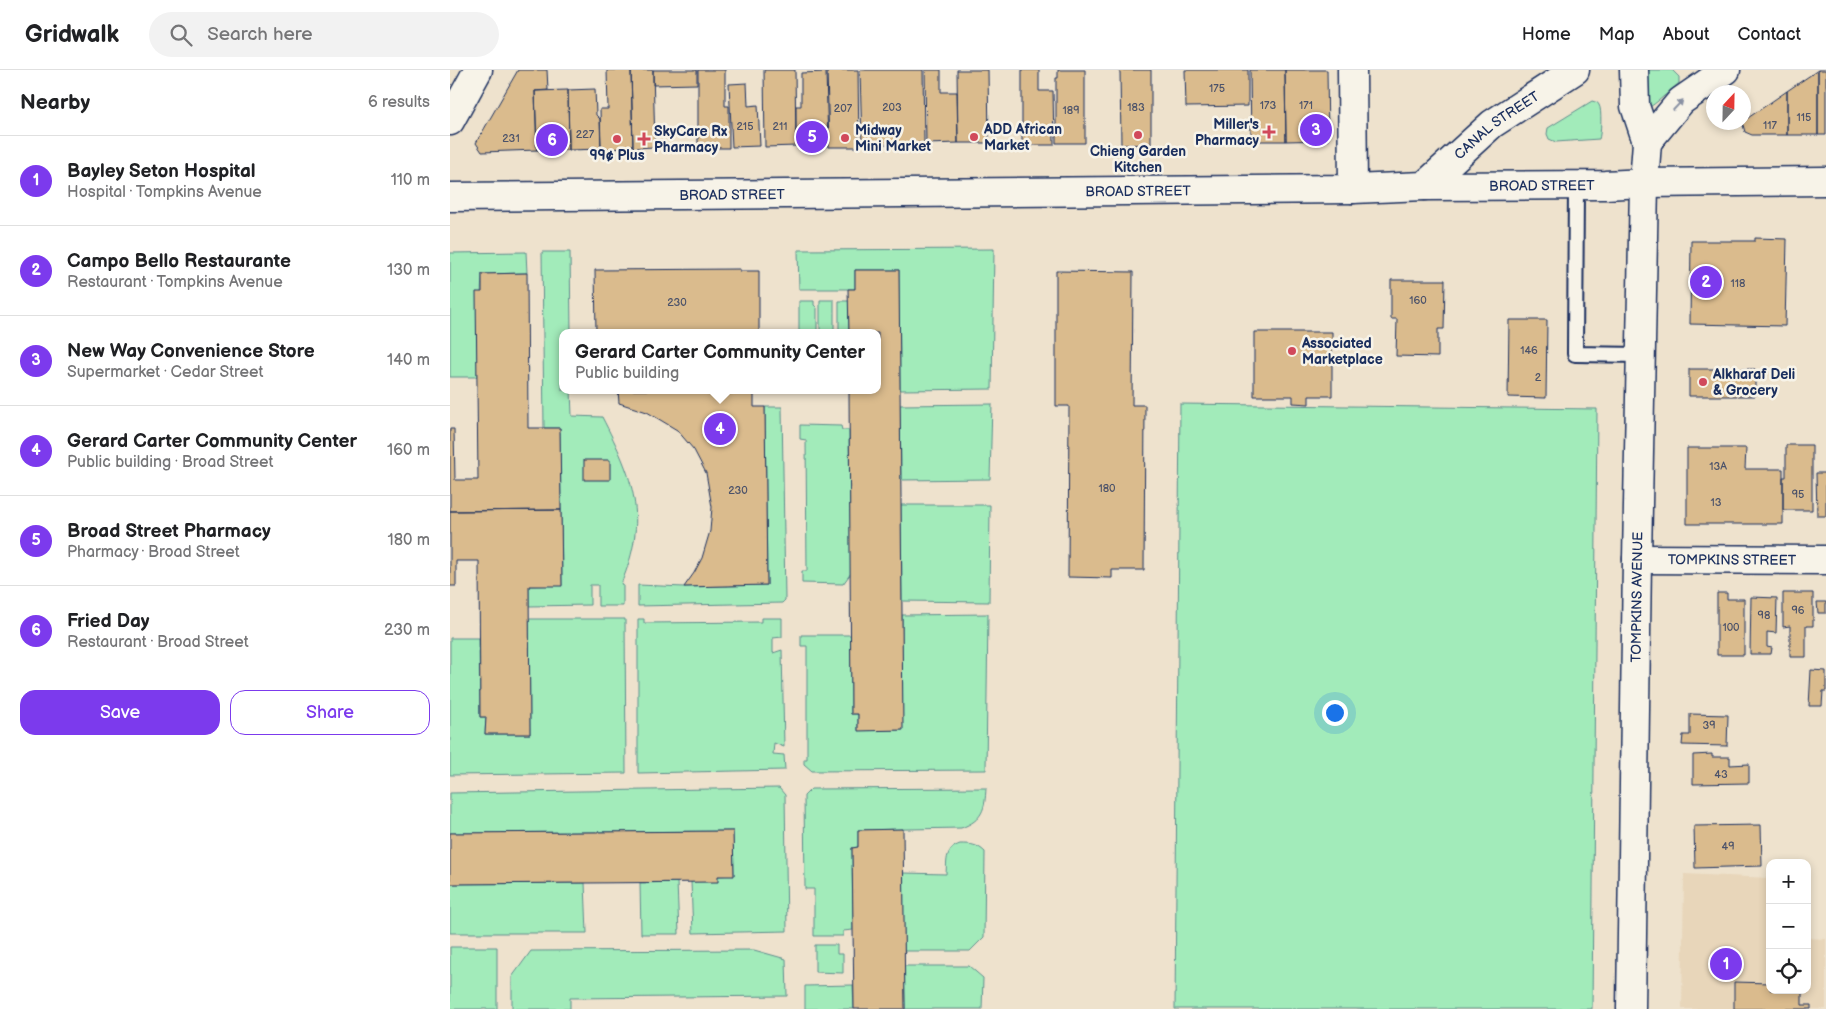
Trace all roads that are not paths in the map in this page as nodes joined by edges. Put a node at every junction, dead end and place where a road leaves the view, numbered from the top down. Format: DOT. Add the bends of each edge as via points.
graph roads {
  1 [pos="478,70"];
  2 [pos="1352,70"];
  3 [pos="1575,70"];
  4 [pos="1634,70"];
  5 [pos="1710,73"];
  6 [pos="450,121"];
  7 [pos="1646,142"];
  8 [pos="1826,181"];
  9 [pos="1644,183"];
  10 [pos="1576,185"];
  11 [pos="1424,186"];
  12 [pos="1353,189"];
  13 [pos="450,197"];
  14 [pos="1641,355"];
  15 [pos="1637,559"];
  16 [pos="1826,560"];
  17 [pos="1631,1009"];
  1 -- 6 [label="street"];
  2 -- 12 [label="street"];
  3 -- 11 [label="street, CANAL STREET" via="1492,124"];
  4 -- 7 [label="street" via="1635,106"];
  7 -- 5 [label="street, one-way"];
  7 -- 9 [label="street"];
  8 -- 9 [label="street, BROAD STREET"];
  9 -- 10 [label="street, BROAD STREET"];
  9 -- 14 [label="street, TOMPKINS AVENUE"];
  10 -- 11 [label="street, BROAD STREET"];
  10 -- 14 [label="lane" via="1575,354"];
  11 -- 12 [label="street, BROAD STREET"];
  12 -- 13 [label="street, BROAD STREET"];
  14 -- 15 [label="street, TOMPKINS AVENUE"];
  15 -- 16 [label="street, TOMPKINS STREET"];
  15 -- 17 [label="street, TOMPKINS AVENUE"];
}
